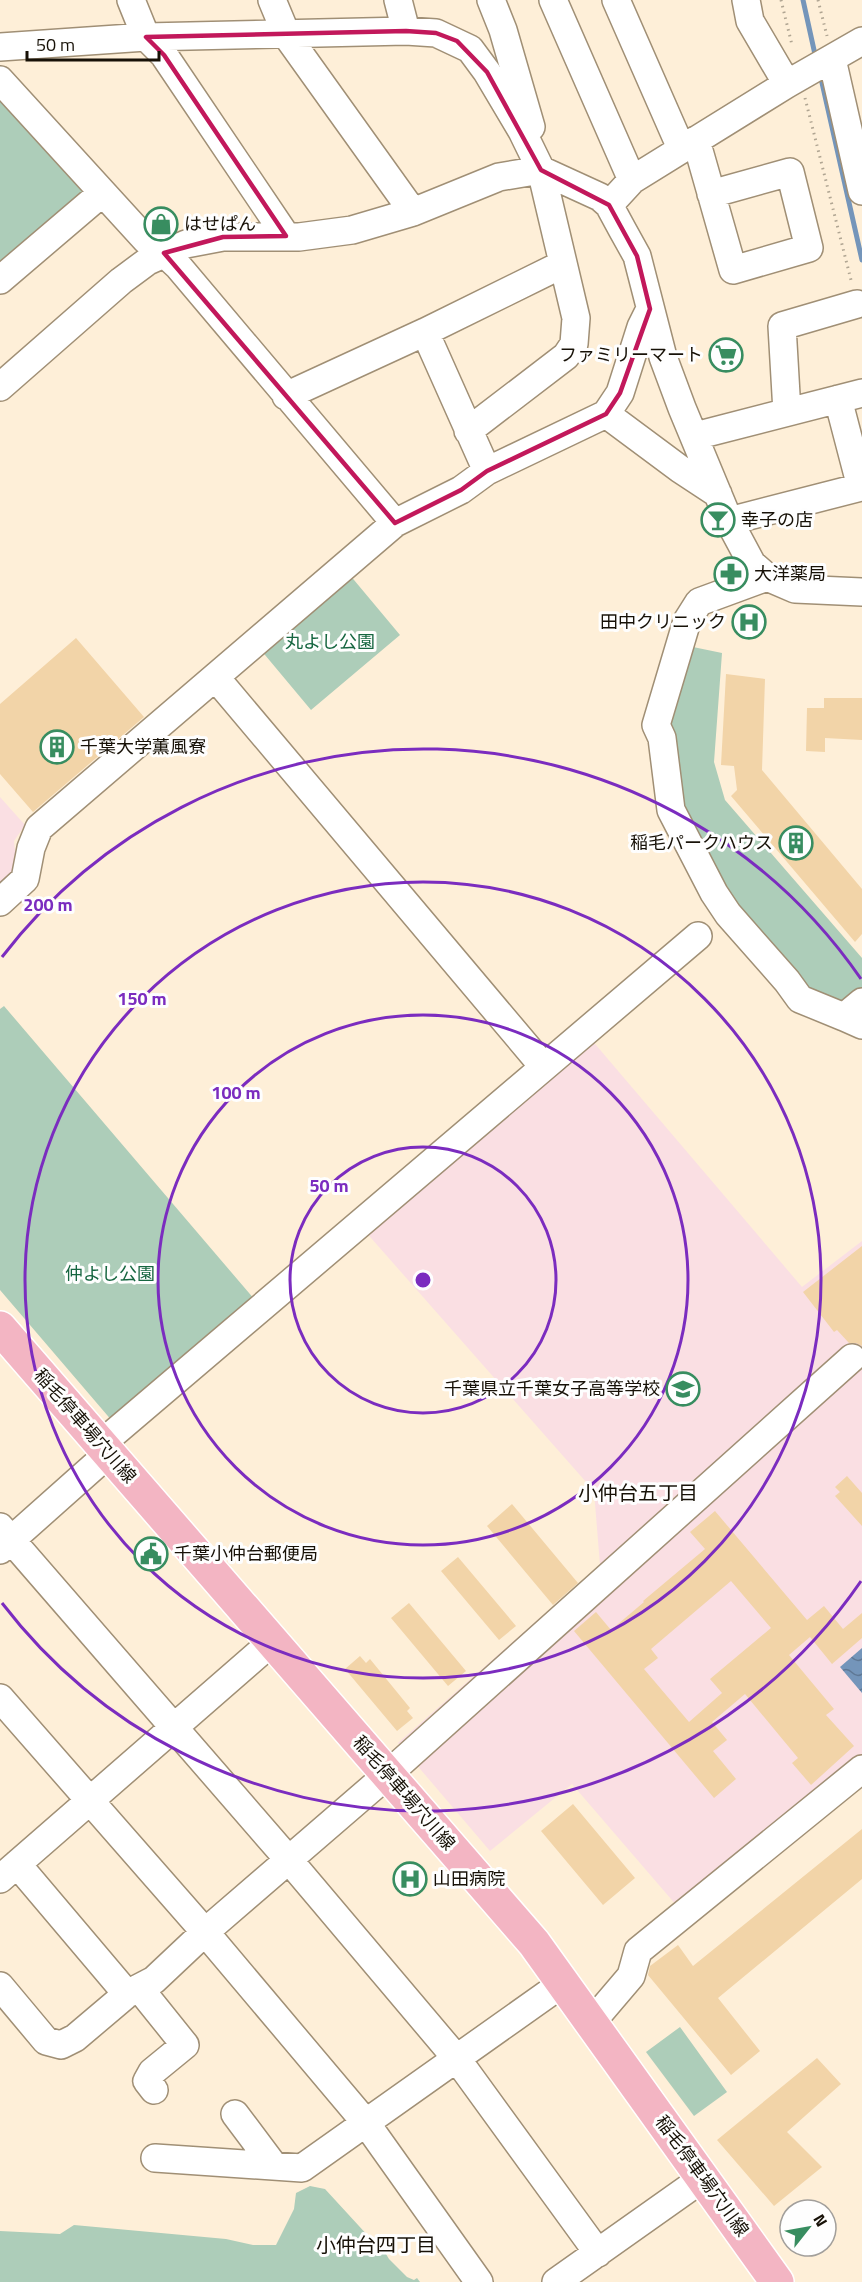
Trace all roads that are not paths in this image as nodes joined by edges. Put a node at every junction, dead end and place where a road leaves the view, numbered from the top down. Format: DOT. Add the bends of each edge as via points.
graph roads {
  1 [pos="131,0"];
  2 [pos="272,0"];
  3 [pos="398,0"];
  4 [pos="490,0"];
  5 [pos="553,0"];
  6 [pos="616,0"];
  7 [pos="746,0"];
  8 [pos="406,31"];
  9 [pos="287,36"];
  10 [pos="146,37"];
  11 [pos="862,42"];
  12 [pos="0,46"];
  13 [pos="832,58"];
  14 [pos="0,80"];
  15 [pos="793,81"];
  16 [pos="688,144"];
  17 [pos="530,146"];
  18 [pos="541,170"];
  19 [pos="632,180"];
  20 [pos="862,191"];
  21 [pos="102,193"];
  22 [pos="711,194"];
  23 [pos="609,205"];
  24 [pos="413,212"];
  25 [pos="286,236"];
  26 [pos="164,253"];
  27 [pos="562,264"];
  28 [pos="0,280"];
  29 [pos="857,304"];
  30 [pos="650,309"];
  31 [pos="425,332"];
  32 [pos="0,387"];
  33 [pos="286,396"];
  34 [pos="850,396"];
  35 [pos="787,412"];
  36 [pos="606,414"];
  37 [pos="468,431"];
  38 [pos="695,436"];
  39 [pos="487,471"];
  40 [pos="718,494"];
  41 [pos="729,521"];
  42 [pos="395,523"];
  43 [pos="767,577"];
  44 [pos="862,592"];
  45 [pos="216,678"];
  46 [pos="0,902"];
  47 [pos="698,936"];
  48 [pos="856,1015"];
  49 [pos="543,1066"];
  50 [pos="0,1328"];
  51 [pos="852,1358"];
  52 [pos="105,1448"];
  53 [pos="4,1539"];
  54 [pos="273,1641"];
  55 [pos="0,1698"];
  56 [pos="175,1727"];
  57 [pos="862,1769"];
  58 [pos="387,1775"];
  59 [pos="91,1802"];
  60 [pos="288,1859"];
  61 [pos="9,1872"];
  62 [pos="205,1932"];
  63 [pos="563,1983"];
  64 [pos="0,1986"];
  65 [pos="133,1992"];
  66 [pos="591,2023"];
  67 [pos="457,2059"];
  68 [pos="154,2090"];
  69 [pos="235,2114"];
  70 [pos="366,2123"];
  71 [pos="155,2158"];
  72 [pos="274,2166"];
  73 [pos="703,2178"];
  74 [pos="598,2253"];
  75 [pos="772,2280"];
  76 [pos="479,2282"];
  77 [pos="556,2282"];
  1 -- 10 [label="street"];
  2 -- 9 [label="street"];
  3 -- 8 [label="street"];
  4 -- 17 [label="street" via="531,128"];
  5 -- 19 [label="street"];
  6 -- 16 [label="street"];
  7 -- 15 [label="street" via="750,21"];
  8 -- 9 [label="street"];
  8 -- 17 [label="street" via="436,33 470,49"];
  9 -- 10 [label="street"];
  9 -- 24 [label="street"];
  10 -- 12 [label="street"];
  10 -- 25 [label="street" via="164,55"];
  11 -- 13 [label="street"];
  13 -- 15 [label="street"];
  13 -- 20 [label="street"];
  14 -- 21 [label="street"];
  15 -- 16 [label="street"];
  16 -- 19 [label="street"];
  16 -- 22 [label="street"];
  17 -- 18 [label="street"];
  18 -- 23 [label="street"];
  18 -- 24 [label="street" via="499,177"];
  18 -- 27 [label="street"];
  19 -- 23 [label="street"];
  21 -- 26 [label="street" via="146,240"];
  21 -- 28 [label="street"];
  23 -- 30 [label="street" via="637,256"];
  24 -- 25 [label="street" via="352,230"];
  25 -- 26 [label="street" via="223,237"];
  26 -- 32 [label="street" via="121,281"];
  26 -- 33 [label="street"];
  27 -- 31 [label="street"];
  27 -- 37 [label="street" via="576,318 574,344 560,362"];
  29 -- 35 [label="street" via="783,326"];
  30 -- 36 [label="street" via="620,393"];
  30 -- 38 [label="street" via="663,357"];
  31 -- 33 [label="street"];
  31 -- 37 [label="street"];
  33 -- 42 [label="street"];
  34 -- 35 [label="street"];
  34 -- 41 [label="street" via="861,487"];
  35 -- 38 [label="street"];
  36 -- 39 [label="street"];
  36 -- 40 [label="street"];
  37 -- 39 [label="street"];
  38 -- 40 [label="street"];
  39 -- 42 [label="street" via="461,490"];
  40 -- 41 [label="street"];
  41 -- 43 [label="street" via="752,564"];
  42 -- 45 [label="street"];
  43 -- 44 [label="street" via="795,589"];
  43 -- 48 [label="street" via="699,602 687,621 656,725 662,738 671,810 728,914 800,999"];
  45 -- 46 [label="street" via="39,828 25,879"];
  45 -- 49 [label="street"];
  47 -- 49 [label="street"];
  49 -- 52 [label="street"];
  50 -- 52 [label="main road, 稲毛停車場穴川線"];
  51 -- 58 [label="street"];
  52 -- 53 [label="street"];
  52 -- 54 [label="main road, 稲毛停車場穴川線"];
  53 -- 56 [label="street"];
  54 -- 56 [label="street"];
  54 -- 58 [label="main road, 稲毛停車場穴川線"];
  55 -- 59 [label="street"];
  56 -- 59 [label="street"];
  56 -- 60 [label="street"];
  57 -- 66 [label="street" via="638,1951 631,1976"];
  58 -- 60 [label="street"];
  58 -- 63 [label="main road, 稲毛停車場穴川線" via="534,1943"];
  59 -- 61 [label="street"];
  59 -- 62 [label="street"];
  60 -- 62 [label="street"];
  60 -- 67 [label="street"];
  61 -- 65 [label="street"];
  62 -- 65 [label="street" via="154,1980"];
  62 -- 70 [label="street"];
  63 -- 66 [label="main road, 稲毛停車場穴川線"];
  63 -- 67 [label="street"];
  64 -- 65 [label="street" via="46,2041 61,2045"];
  65 -- 68 [label="street" via="185,2045 152,2072 147,2081"];
  66 -- 73 [label="main road, 稲毛停車場穴川線"];
  67 -- 70 [label="street"];
  67 -- 74 [label="street"];
  69 -- 72 [label="street"];
  70 -- 72 [label="street" via="302,2168"];
  70 -- 76 [label="street"];
  71 -- 72 [label="street"];
  73 -- 74 [label="street"];
  73 -- 75 [label="main road, 稲毛停車場穴川線"];
  74 -- 77 [label="street"];
}
